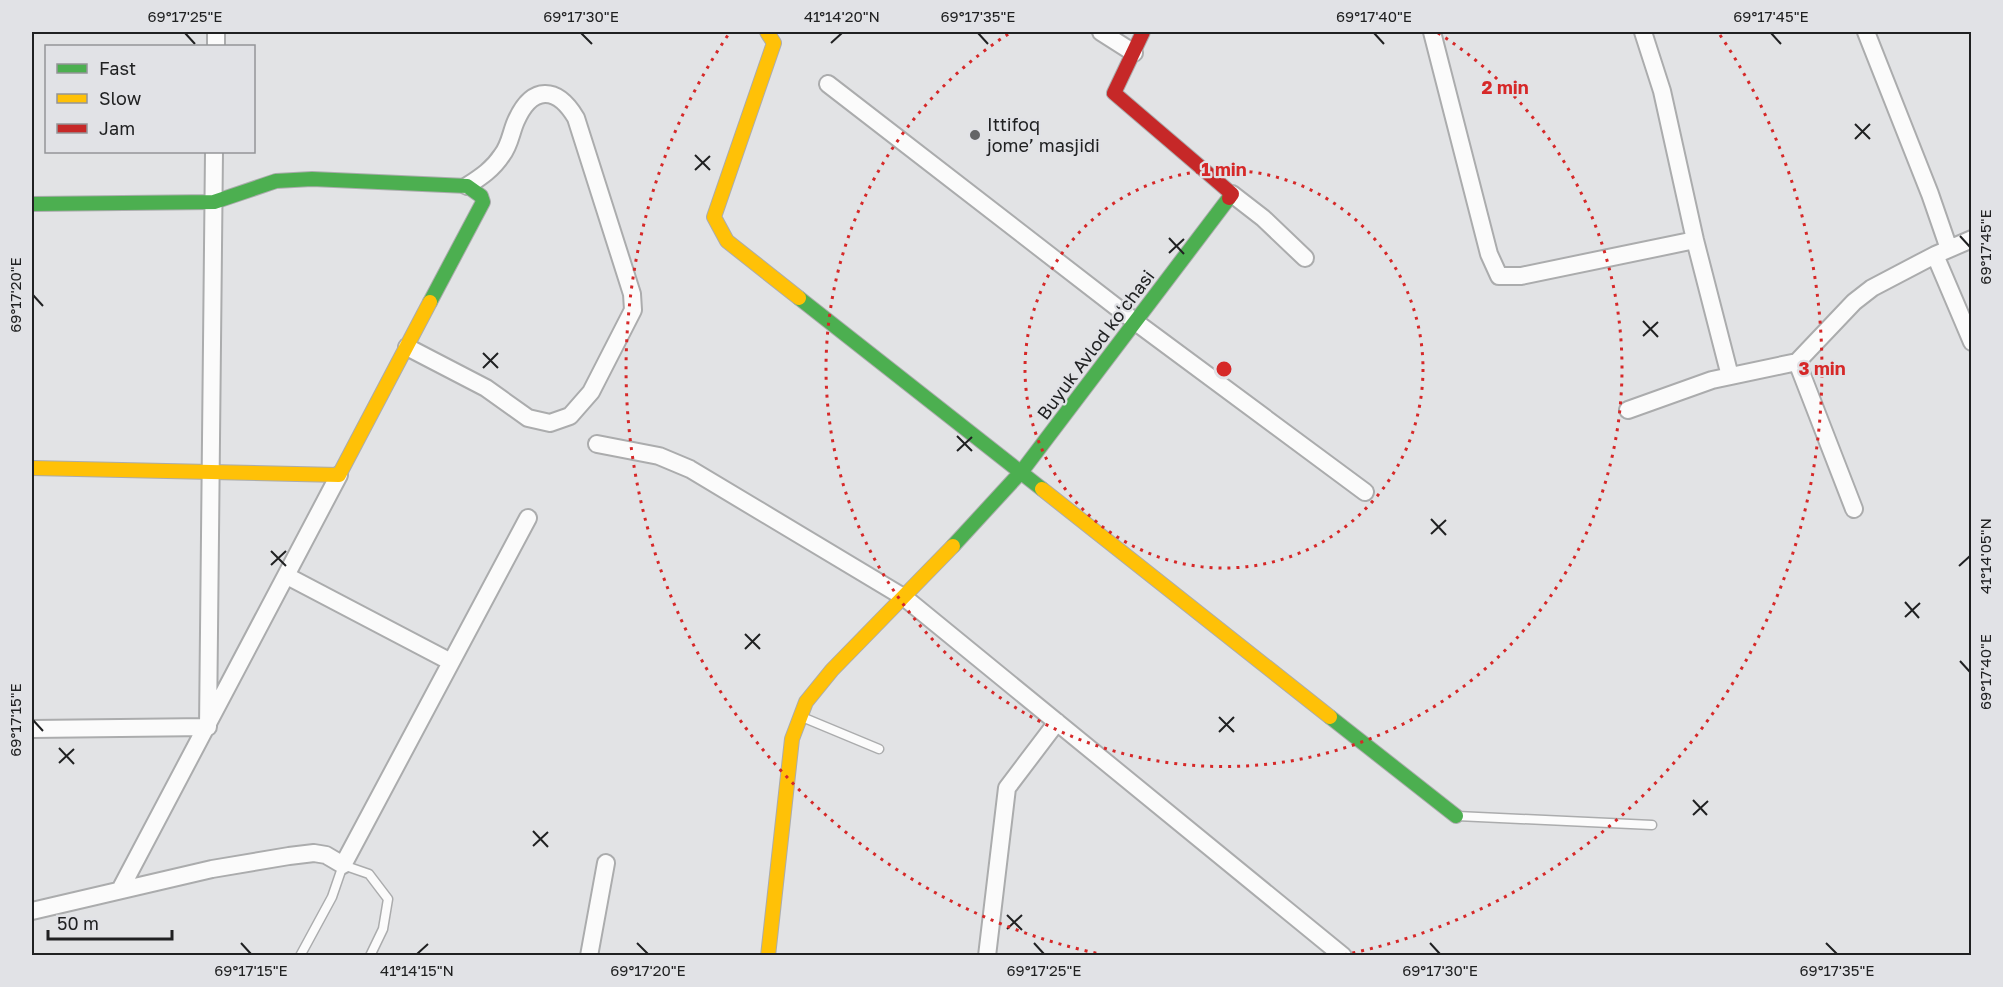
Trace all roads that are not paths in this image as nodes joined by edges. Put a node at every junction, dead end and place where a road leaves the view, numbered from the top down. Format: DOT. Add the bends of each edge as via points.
graph roads {
  1 [pos="767,32"];
  2 [pos="1101,32"];
  3 [pos="1143,32"];
  4 [pos="1432,32"];
  5 [pos="1643,32"];
  6 [pos="1866,32"];
  7 [pos="1134,52"];
  8 [pos="828,84"];
  9 [pos="214,153"];
  10 [pos="467,186"];
  11 [pos="1232,194"];
  12 [pos="213,202"];
  13 [pos="32,204"];
  14 [pos="1695,240"];
  15 [pos="1971,240"];
  16 [pos="1942,252"];
  17 [pos="1305,258"];
  18 [pos="1137,323"];
  19 [pos="1971,338"];
  20 [pos="407,346"];
  21 [pos="1797,362"];
  22 [pos="1730,376"];
  23 [pos="1628,410"];
  24 [pos="597,444"];
  25 [pos="32,468"];
  26 [pos="1022,471"];
  27 [pos="210,472"];
  28 [pos="339,475"];
  29 [pos="1365,492"];
  30 [pos="1854,509"];
  31 [pos="528,518"];
  32 [pos="286,576"];
  33 [pos="905,598"];
  34 [pos="451,662"];
  35 [pos="799,716"];
  36 [pos="1057,722"];
  37 [pos="208,727"];
  38 [pos="32,729"];
  39 [pos="879,749"];
  40 [pos="1456,816"];
  41 [pos="1652,825"];
  42 [pos="606,863"];
  43 [pos="343,865"];
  44 [pos="120,890"];
  45 [pos="32,911"];
  46 [pos="300,956"];
  47 [pos="370,956"];
  48 [pos="589,956"];
  49 [pos="768,956"];
  50 [pos="987,956"];
  51 [pos="1343,956"];
  1 -- 26 [label="street" via="774,43 714,217 727,241"];
  2 -- 7 [label="street"];
  3 -- 7 [label="street"];
  4 -- 14 [label="street" via="1489,254 1499,276 1521,276"];
  5 -- 14 [label="street" via="1662,91"];
  6 -- 16 [label="street" via="1941,225"];
  7 -- 11 [label="street" via="1114,93"];
  8 -- 18 [label="street"];
  9 -- 12 [label="street"];
  10 -- 12 [label="street" via="276,181"];
  10 -- 20 [label="street" via="481,196 480,209"];
  10 -- 20 [label="street" via="491,170 505,153 527,101 544,93 557,95 576,118 632,294 633,310 591,392 570,416 550,423 528,418 486,388"];
  11 -- 17 [label="street"];
  11 -- 18 [label="street, Buyuk Avlod koʻchasi"];
  12 -- 13 [label="street"];
  12 -- 27 [label="street"];
  14 -- 22 [label="street"];
  15 -- 16 [label="street"];
  16 -- 19 [label="street"];
  16 -- 21 [label="street" via="1863,295"];
  18 -- 26 [label="street, Buyuk Avlod koʻchasi"];
  18 -- 29 [label="street"];
  20 -- 28 [label="street"];
  21 -- 22 [label="street"];
  21 -- 30 [label="street"];
  22 -- 23 [label="street"];
  24 -- 33 [label="street" via="659,456 690,469"];
  25 -- 27 [label="street"];
  26 -- 33 [label="street, Buyuk Avlod koʻchasi"];
  26 -- 40 [label="street"];
  27 -- 28 [label="street"];
  27 -- 37 [label="street"];
  28 -- 32 [label="street"];
  31 -- 34 [label="street"];
  32 -- 34 [label="street"];
  32 -- 37 [label="street"];
  33 -- 35 [label="street, Buyuk Avlod koʻchasi" via="822,680"];
  33 -- 36 [label="street"];
  34 -- 43 [label="street"];
  35 -- 39 [label="lane"];
  35 -- 49 [label="street, Buyuk Avlod koʻchasi" via="792,739"];
  36 -- 50 [label="street" via="1007,788"];
  36 -- 51 [label="street"];
  37 -- 38 [label="street"];
  37 -- 44 [label="street"];
  40 -- 41 [label="lane"];
  42 -- 48 [label="street"];
  43 -- 44 [label="street" via="314,853 212,869"];
  43 -- 46 [label="lane" via="332,897"];
  43 -- 47 [label="lane" via="369,874 388,899 383,929"];
  44 -- 45 [label="street"];
}
